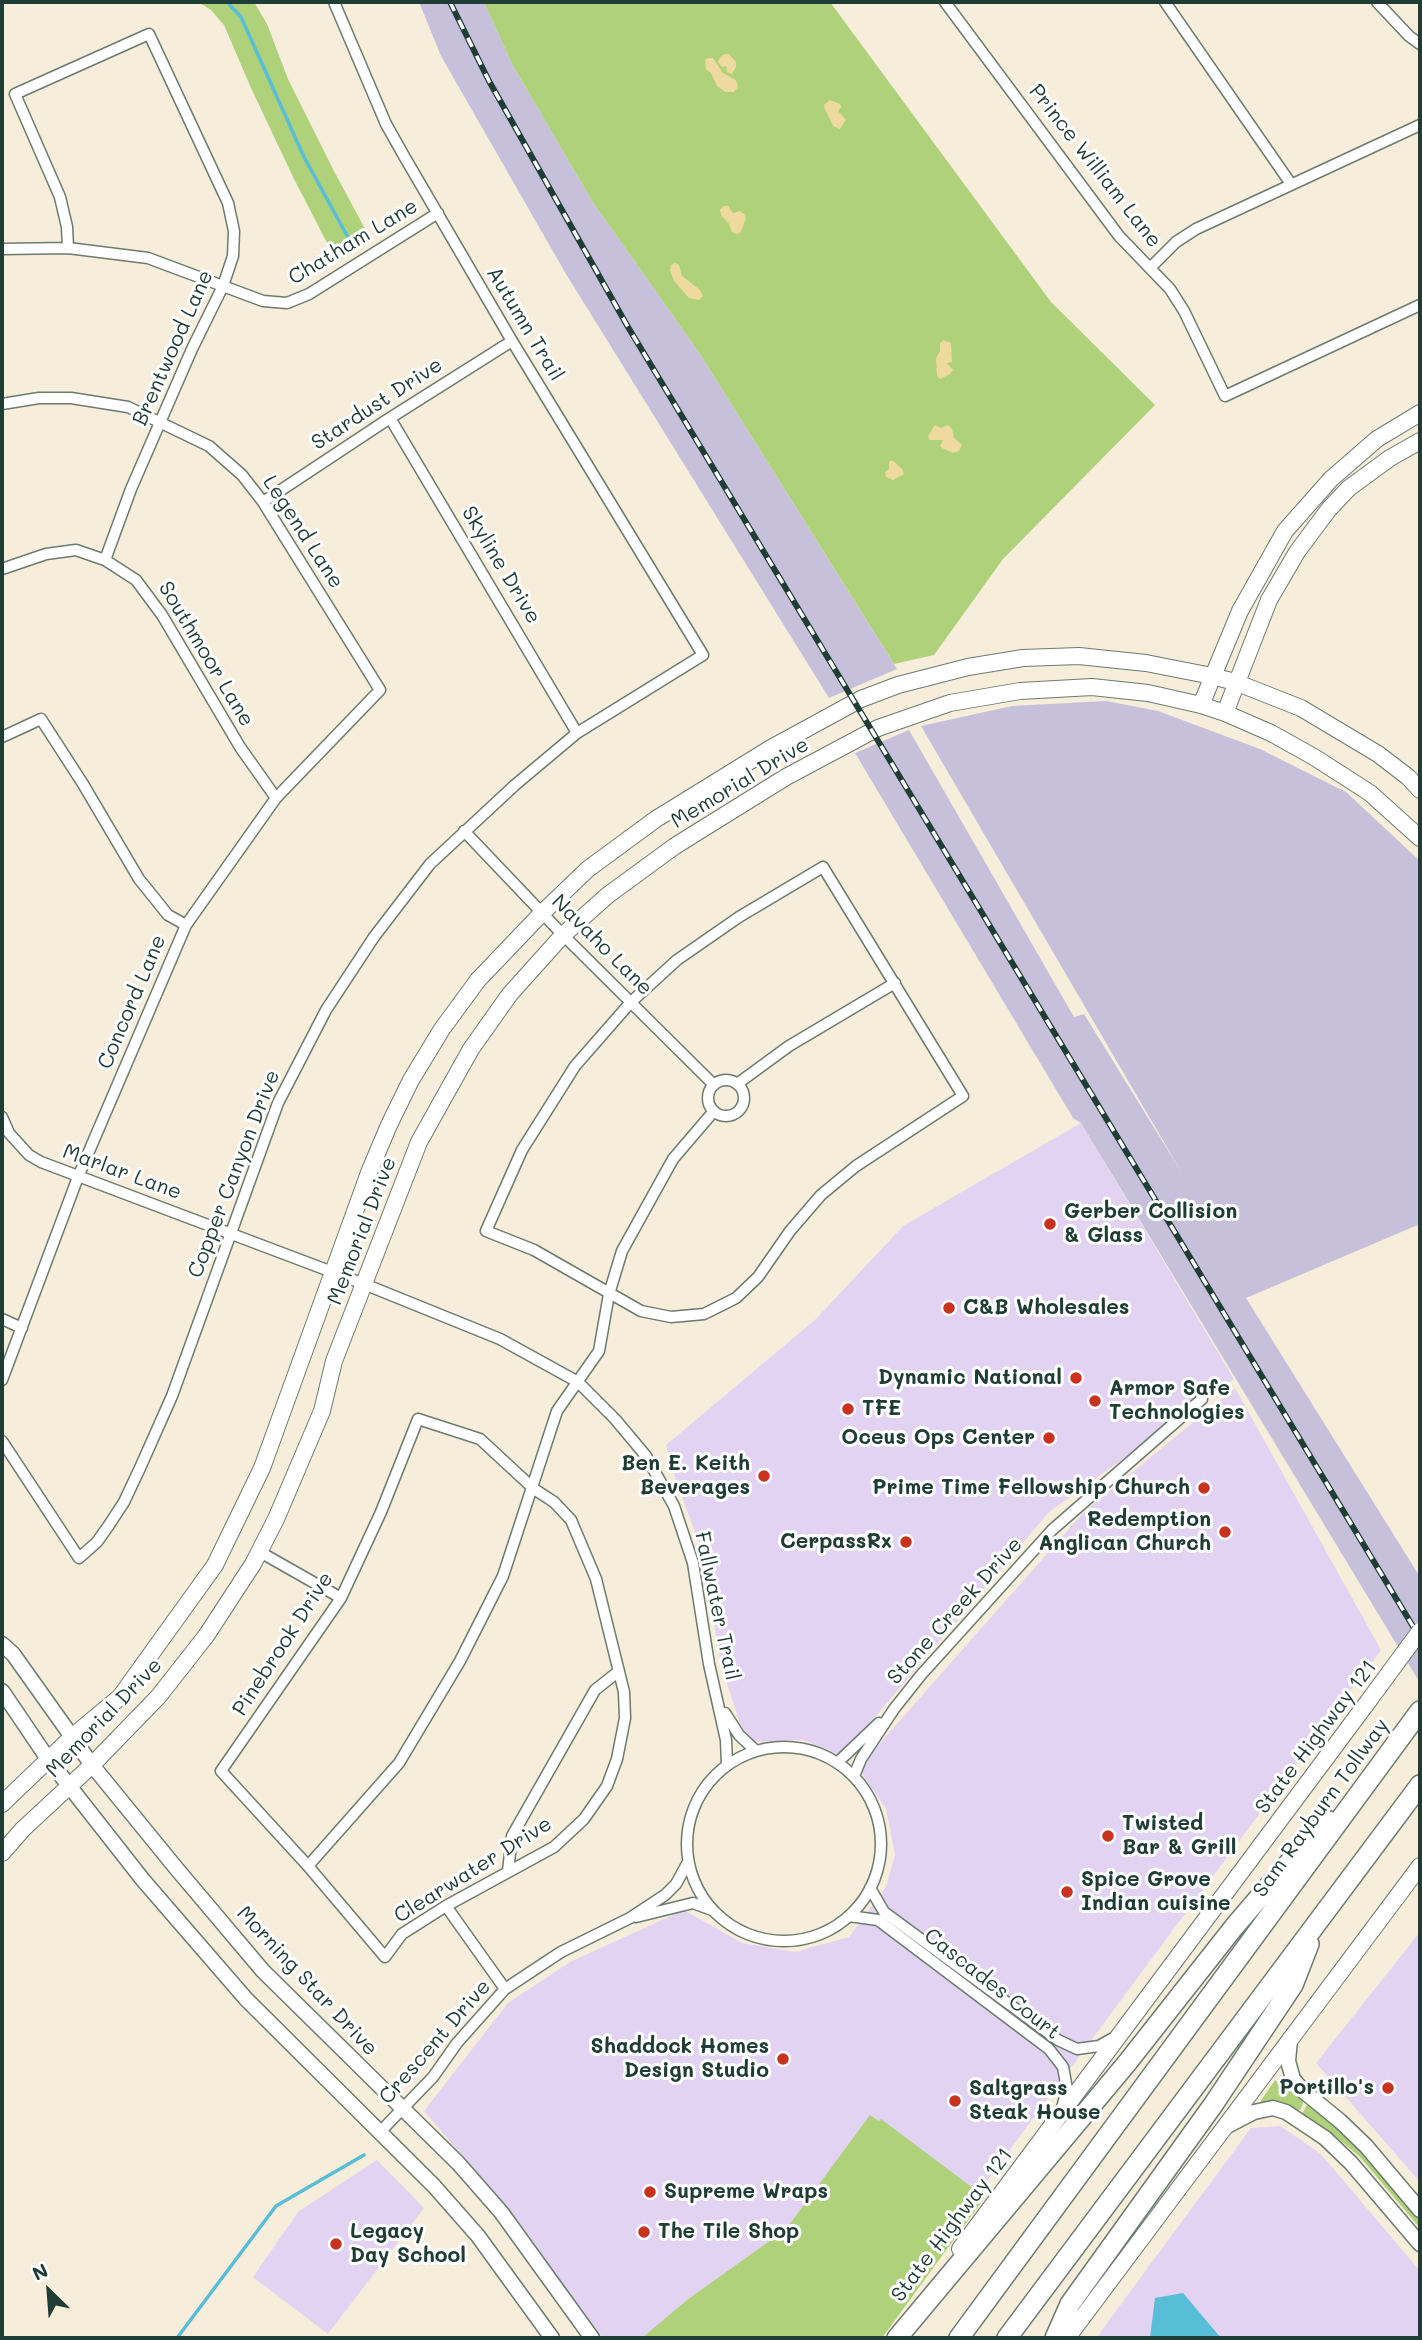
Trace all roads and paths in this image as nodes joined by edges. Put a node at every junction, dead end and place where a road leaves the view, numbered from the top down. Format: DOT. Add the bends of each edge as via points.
graph roads {
  1 [pos="334,2"];
  2 [pos="945,2"];
  3 [pos="1165,2"];
  4 [pos="1377,2"];
  5 [pos="1420,44"];
  6 [pos="1420,125"];
  7 [pos="1291,184"];
  8 [pos="438,213"];
  9 [pos="68,248"];
  10 [pos="2,249"];
  11 [pos="1150,268"];
  12 [pos="223,286"];
  13 [pos="1420,305"];
  14 [pos="512,341"];
  15 [pos="2,404"];
  16 [pos="1420,413"];
  17 [pos="390,418"];
  18 [pos="162,422"];
  19 [pos="1420,441"];
  20 [pos="1327,482"];
  21 [pos="1342,496"];
  22 [pos="263,502"];
  23 [pos="104,560"];
  24 [pos="2,569"];
  25 [pos="703,655"];
  26 [pos="1212,676"];
  27 [pos="1235,682"];
  28 [pos="380,690"];
  29 [pos="1201,705"];
  30 [pos="1225,713"];
  31 [pos="577,733"];
  32 [pos="2,737"];
  33 [pos="1420,790"];
  34 [pos="276,798"];
  35 [pos="464,831"];
  36 [pos="1420,838"];
  37 [pos="542,913"];
  38 [pos="186,925"];
  39 [pos="563,935"];
  40 [pos="895,983"];
  41 [pos="631,1002"];
  42 [pos="737,1084"];
  43 [pos="714,1085"];
  44 [pos="714,1111"];
  45 [pos="2,1117"];
  46 [pos="78,1177"];
  47 [pos="231,1232"];
  48 [pos="334,1271"];
  49 [pos="364,1284"];
  50 [pos="610,1294"];
  51 [pos="2,1319"];
  52 [pos="22,1328"];
  53 [pos="2,1380"];
  54 [pos="578,1382"];
  55 [pos="1202,1399"];
  56 [pos="418,1419"];
  57 [pos="2,1441"];
  58 [pos="534,1489"];
  59 [pos="260,1552"];
  60 [pos="341,1598"];
  61 [pos="1420,1632"];
  62 [pos="2,1644"];
  63 [pos="619,1671"];
  64 [pos="2,1690"];
  65 [pos="720,1704"];
  66 [pos="894,1709"];
  67 [pos="1420,1711"];
  68 [pos="72,1737"];
  69 [pos="756,1751"];
  70 [pos="48,1759"];
  71 [pos="838,1763"];
  72 [pos="92,1765"];
  73 [pos="727,1765"];
  74 [pos="854,1776"];
  75 [pos="1420,1785"];
  76 [pos="69,1787"];
  77 [pos="1365,1787"];
  78 [pos="2,1804"];
  79 [pos="2,1853"];
  80 [pos="688,1861"];
  81 [pos="308,1866"];
  82 [pos="1420,1866"];
  83 [pos="508,1871"];
  84 [pos="870,1888"];
  85 [pos="446,1906"];
  86 [pos="712,1910"];
  87 [pos="849,1916"];
  88 [pos="630,1918"];
  89 [pos="1318,1920"];
  90 [pos="505,1989"];
  91 [pos="1121,2034"];
  92 [pos="1290,2039"];
  93 [pos="402,2110"];
  94 [pos="1060,2117"];
  95 [pos="1227,2126"];
  96 [pos="380,2132"];
  97 [pos="1420,2210"];
  98 [pos="1420,2244"];
  99 [pos="552,2338"];
  100 [pos="592,2338"];
  101 [pos="895,2338"];
  102 [pos="959,2338"];
  103 [pos="1007,2338"];
  104 [pos="1055,2338"];
  105 [pos="1067,2338"];
  1 -- 8 [label="street, Autumn Trail" via="386,124"];
  2 -- 11 [label="street, Prince William Lane" via="1119,236"];
  3 -- 7 [label="street"];
  4 -- 5 [label="street"];
  6 -- 7 [label="street"];
  7 -- 11 [label="street" via="1196,229"];
  8 -- 12 [label="street, Chatham Lane" via="287,303 263,301"];
  8 -- 14 [label="street, Autumn Trail"];
  9 -- 10 [label="street, Chatham Lane"];
  9 -- 12 [label="street, Chatham Lane" via="148,258"];
  9 -- 12 [label="street, Brentwood Lane" via="60,197 15,94 149,34 228,204 233,256"];
  11 -- 13 [label="street, Prince William Lane" via="1184,310 1225,396"];
  12 -- 18 [label="street, Brentwood Lane"];
  14 -- 17 [label="street, Stardust Drive"];
  14 -- 25 [label="street, Autumn Trail"];
  15 -- 18 [label="street, Legend Lane" via="71,398 128,407"];
  16 -- 20 [label="main road" via="1377,439"];
  17 -- 22 [label="street, Stardust Drive"];
  17 -- 31 [label="street, Skyline Drive"];
  18 -- 22 [label="street, Legend Lane" via="209,446 242,475"];
  18 -- 23 [label="street, Brentwood Lane"];
  19 -- 21 [label="main road"];
  20 -- 21 [label="main road"];
  20 -- 26 [label="main road" via="1284,531 1240,611"];
  21 -- 27 [label="main road" via="1269,600"];
  22 -- 28 [label="street, Legend Lane"];
  23 -- 24 [label="street, Southmoor Lane" via="66,551"];
  23 -- 34 [label="street, Southmoor Lane" via="146,591"];
  25 -- 31 [label="street, Copper Canyon Drive"];
  26 -- 27 [label="main road, Memorial Drive"];
  26 -- 29 [label="main road"];
  26 -- 37 [label="main road, Memorial Drive" via="1079,656 1023,658 898,685 861,699 771,748 656,819 588,869"];
  27 -- 30 [label="main road"];
  27 -- 33 [label="main road, Memorial Drive" via="1301,708 1378,754"];
  28 -- 34 [label="street, Concord Lane"];
  29 -- 30 [label="main road, Memorial Drive"];
  29 -- 39 [label="main road, Memorial Drive" via="1093,687 1020,691 950,703 878,728 786,777 675,846"];
  30 -- 36 [label="main road, Memorial Drive" via="1314,757 1370,793"];
  31 -- 35 [label="street, Copper Canyon Drive"];
  32 -- 38 [label="street" via="41,719 139,879 168,915"];
  34 -- 38 [label="street, Concord Lane"];
  35 -- 37 [label="street, Navaho Lane"];
  35 -- 47 [label="street, Copper Canyon Drive" via="401,900 326,1010 278,1102"];
  37 -- 39 [label="street, Navaho Lane"];
  37 -- 48 [label="main road, Memorial Drive" via="478,980 411,1080 370,1170"];
  38 -- 46 [label="street, Concord Lane"];
  39 -- 41 [label="street, Navaho Lane"];
  39 -- 49 [label="main road, Memorial Drive" via="510,994 443,1097 419,1142"];
  40 -- 41 [label="street" via="823,867 677,960"];
  40 -- 42 [label="street" via="789,1046"];
  40 -- 50 [label="street" via="963,1096 856,1166 821,1195 758,1277 736,1298 704,1314 671,1317 641,1311"];
  41 -- 43 [label="street, Navaho Lane"];
  41 -- 50 [label="street" via="575,1066 522,1150 486,1231 534,1250"];
  42 -- 43 [label="street" via="725,1080"];
  42 -- 44 [label="street" via="744,1099 738,1111 726,1116"];
  43 -- 44 [label="street" via="709,1095"];
  44 -- 50 [label="street" via="673,1159 622,1251"];
  45 -- 46 [label="street, Marlar Lane" via="9,1133 29,1155"];
  46 -- 47 [label="street, Marlar Lane"];
  46 -- 52 [label="street, Concord Lane"];
  47 -- 48 [label="street, Marlar Lane"];
  47 -- 57 [label="street, Copper Canyon Drive" via="172,1396 140,1468 109,1525 79,1558"];
  48 -- 49 [label="street, Marlar Lane"];
  48 -- 68 [label="main road, Memorial Drive" via="262,1468 215,1565 120,1697"];
  49 -- 54 [label="street, Fallwater Trail" via="500,1339"];
  49 -- 59 [label="main road, Memorial Drive" via="321,1411"];
  50 -- 54 [label="street" via="599,1351"];
  51 -- 52 [label="street"];
  52 -- 53 [label="street, Concord Lane"];
  54 -- 58 [label="street" via="557,1411"];
  54 -- 65 [label="street, Fallwater Trail" via="646,1456 674,1506 693,1563"];
  55 -- 66 [label="street, Stone Creek Drive" via="1052,1530"];
  56 -- 58 [label="street, Clearwater Drive" via="480,1439"];
  56 -- 60 [label="street, Pinebrook Drive"];
  58 -- 63 [label="street, Clearwater Drive" via="571,1520 596,1579"];
  58 -- 81 [label="street" via="503,1576 460,1661 399,1763"];
  59 -- 60 [label="street"];
  59 -- 72 [label="main road, Memorial Drive" via="206,1636 158,1697"];
  60 -- 81 [label="street, Pinebrook Drive" via="221,1771"];
  61 -- 91 [label="main road, State Highway 121, bridge"];
  62 -- 68 [label="street, Morning Star Drive"];
  63 -- 83 [label="street" via="595,1690 512,1836"];
  63 -- 83 [label="street, Clearwater Drive" via="625,1718 607,1786 584,1819 554,1847"];
  64 -- 70 [label="street"];
  65 -- 69 [label="street, Fallwater Trail" via="739,1735"];
  65 -- 73 [label="street, Fallwater Trail"];
  66 -- 71 [label="street, Stone Creek Drive"];
  66 -- 74 [label="street, Stone Creek Drive"];
  67 -- 77 [label="highway, Sam Rayburn Tollway"];
  68 -- 70 [label="main road, Memorial Drive"];
  68 -- 72 [label="street, Morning Star Drive"];
  69 -- 71 [label="street" via="785,1746 807,1749"];
  69 -- 73 [label="street"];
  70 -- 76 [label="street"];
  70 -- 78 [label="main road, Memorial Drive"];
  71 -- 74 [label="street"];
  72 -- 76 [label="main road, Memorial Drive"];
  72 -- 93 [label="street, Morning Star Drive" via="263,1971"];
  73 -- 80 [label="street" via="704,1789 692,1811"];
  74 -- 84 [label="street" via="879,1824 880,1857"];
  75 -- 89 [label="highway"];
  76 -- 79 [label="main road, Memorial Drive"];
  76 -- 96 [label="street" via="246,1999"];
  77 -- 101 [label="highway" via="1311,1838 1234,1927 1127,2063"];
  77 -- 102 [label="highway, Sam Rayburn Tollway"];
  80 -- 86 [label="street" via="695,1885"];
  80 -- 88 [label="street, Crescent Drive" via="676,1884"];
  81 -- 85 [label="street, Clearwater Drive" via="385,1957 402,1934"];
  82 -- 92 [label="main road"];
  83 -- 85 [label="street, Clearwater Drive"];
  84 -- 87 [label="street"];
  84 -- 91 [label="street, Cascades Court" via="884,1913 1058,2040 1077,2049 1098,2046"];
  85 -- 90 [label="street"];
  86 -- 87 [label="street" via="736,1929 764,1939 794,1940 824,1932"];
  86 -- 88 [label="street, Crescent Drive" via="693,1903"];
  87 -- 94 [label="street, Cascades Court" via="878,1920 1049,2049 1063,2067 1067,2089"];
  88 -- 90 [label="street, Crescent Drive" via="561,1952"];
  89 -- 103 [label="highway"];
  89 -- 104 [label="highway" via="1293,1985 1070,2304"];
  90 -- 93 [label="street, Crescent Drive"];
  91 -- 94 [label="main road, State Highway 121"];
  92 -- 95 [label="main road"];
  92 -- 97 [label="street" via="1287,2061 1293,2079 1366,2146"];
  93 -- 96 [label="street, Crescent Drive"];
  93 -- 100 [label="street, Morning Star Drive" via="501,2212"];
  94 -- 101 [label="main road, State Highway 121"];
  95 -- 98 [label="street" via="1254,2112 1273,2108 1286,2112 1325,2138 1351,2163"];
  95 -- 105 [label="main road"];
  96 -- 99 [label="street" via="478,2236"];
}
